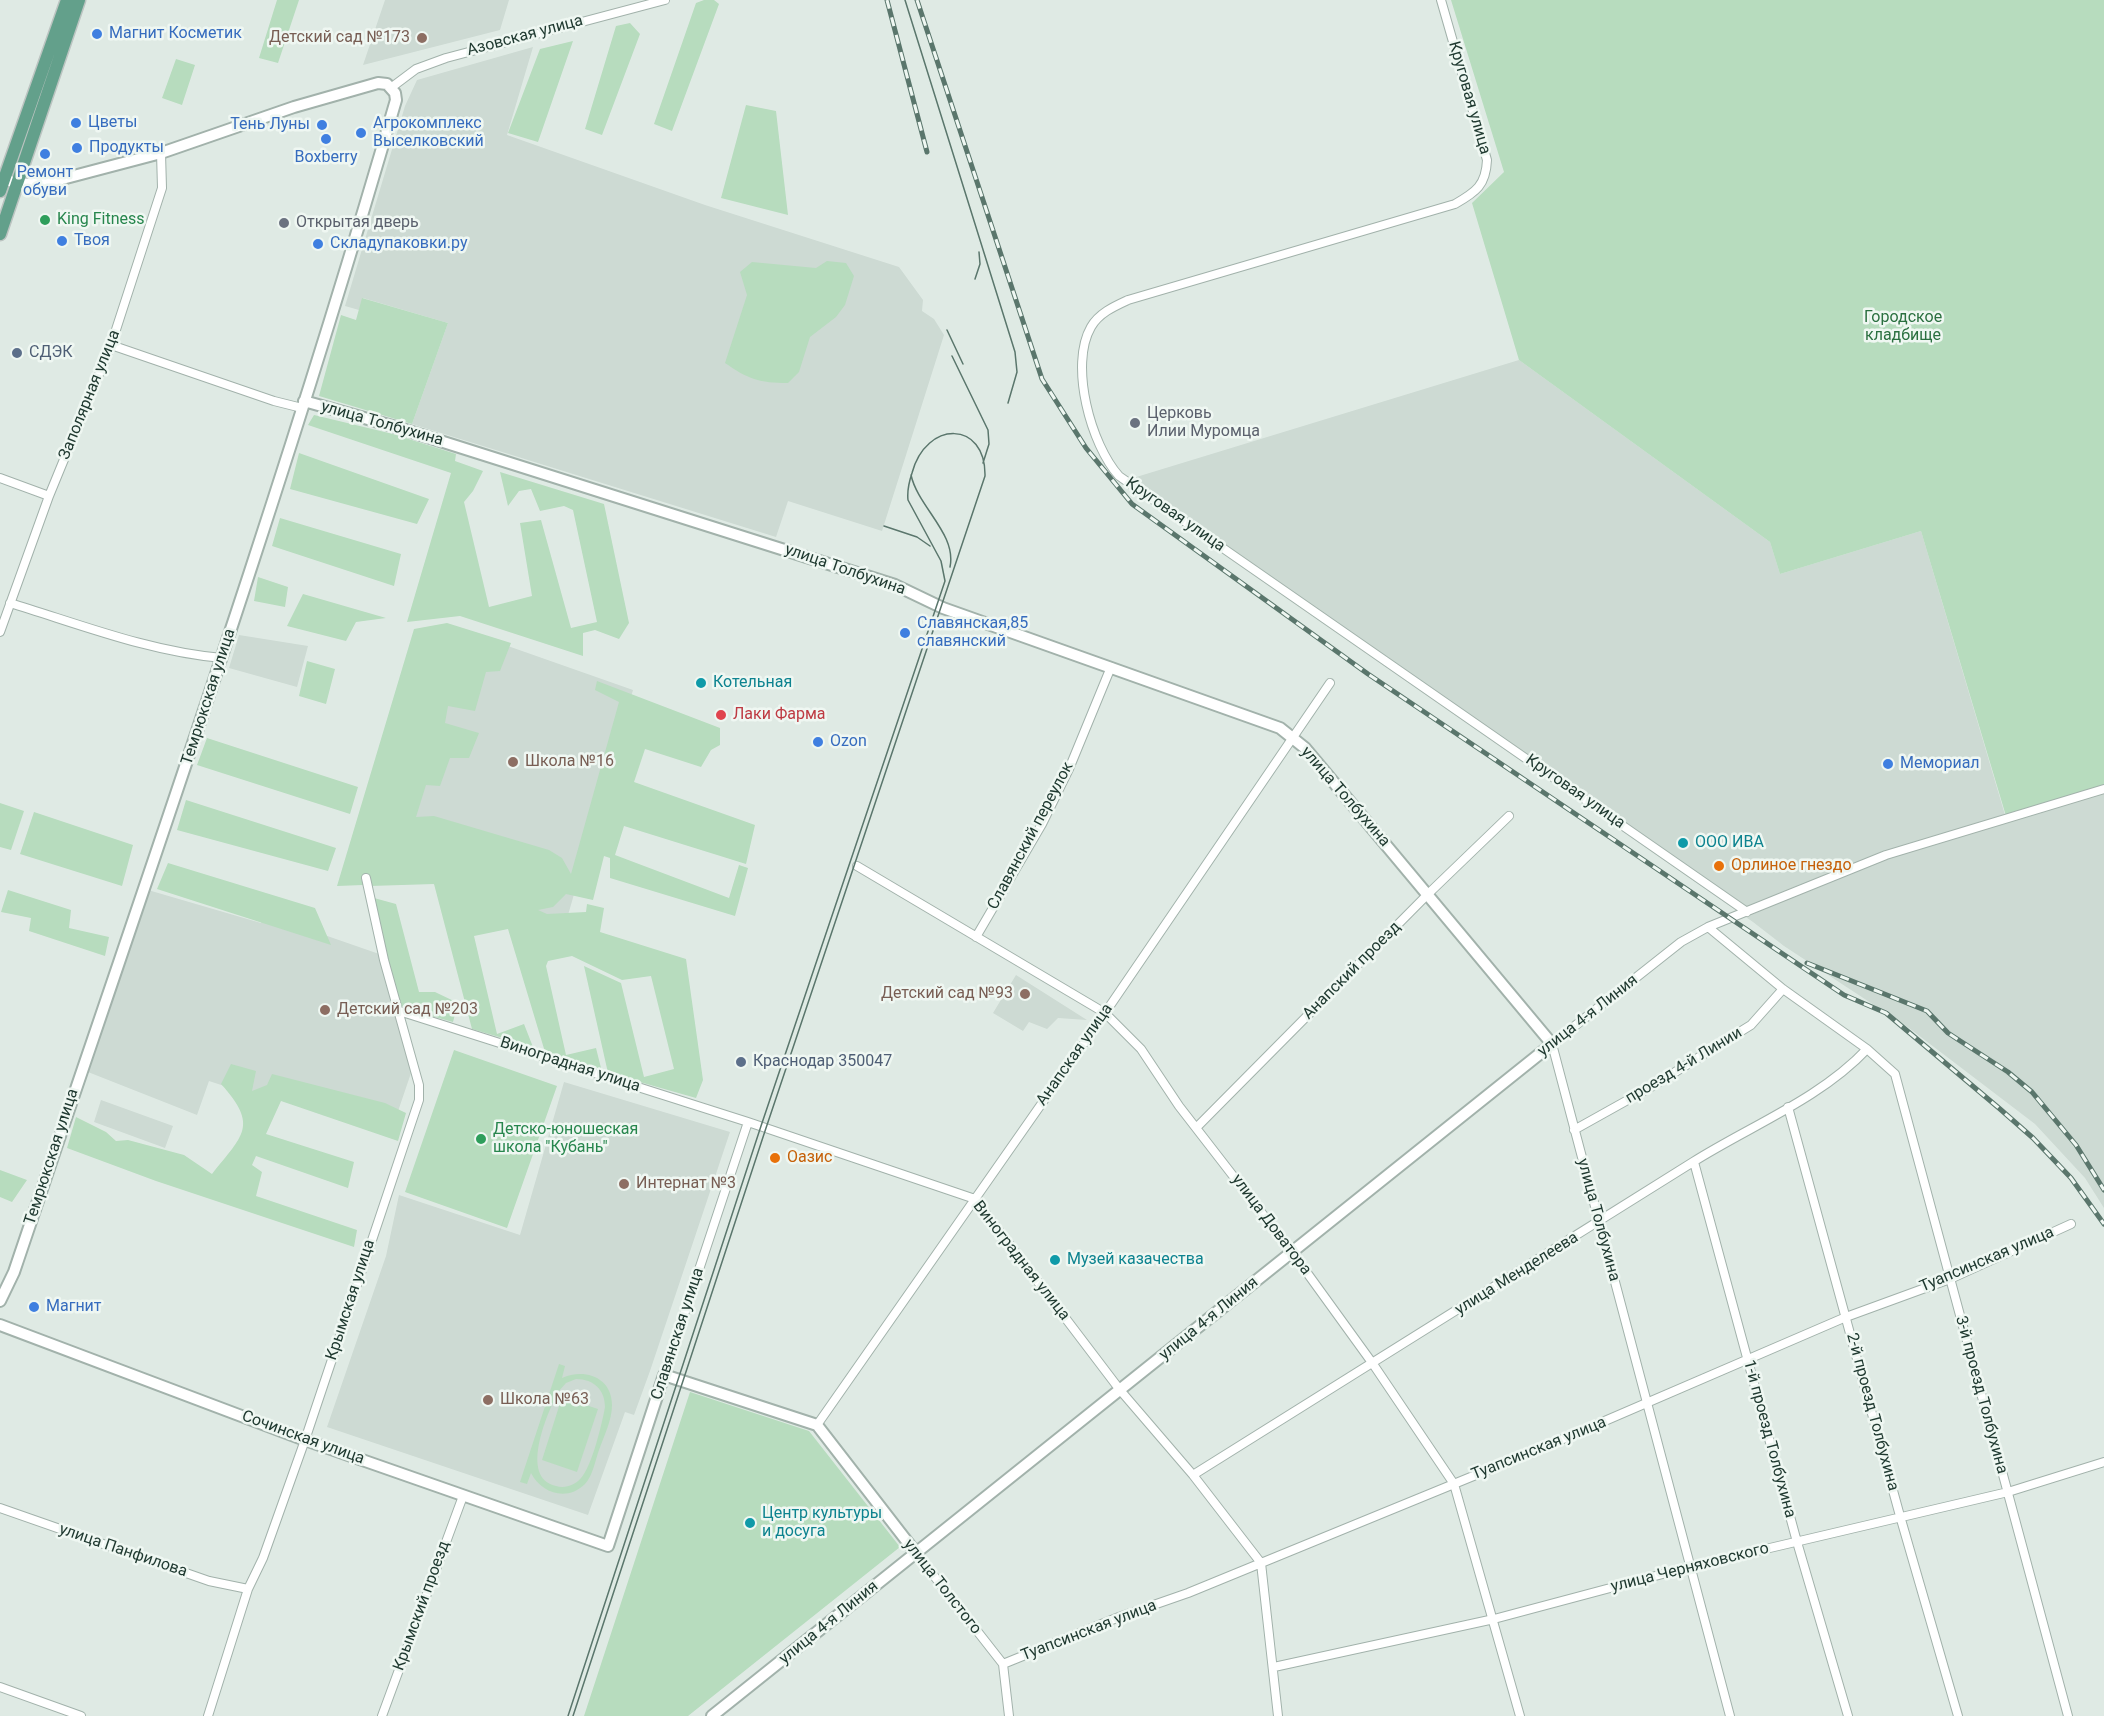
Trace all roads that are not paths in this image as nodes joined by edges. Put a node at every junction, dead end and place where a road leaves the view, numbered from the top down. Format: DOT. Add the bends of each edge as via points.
graph roads {
  1 [pos="67,0"];
  2 [pos="79,0"];
  3 [pos="665,0"];
  4 [pos="1441,0"];
  5 [pos="392,87"];
  6 [pos="161,153"];
  7 [pos="18,184"];
  8 [pos="2,185"];
  9 [pos="0,234"];
  10 [pos="111,345"];
  11 [pos="303,405"];
  12 [pos="0,478"];
  13 [pos="49,496"];
  14 [pos="10,603"];
  15 [pos="0,632"];
  16 [pos="222,658"];
  17 [pos="1111,667"];
  18 [pos="1330,683"];
  19 [pos="1294,739"];
  20 [pos="2104,789"];
  21 [pos="1509,816"];
  22 [pos="857,866"];
  23 [pos="366,878"];
  24 [pos="1428,894"];
  25 [pos="1747,912"];
  26 [pos="1708,927"];
  27 [pos="976,938"];
  28 [pos="1783,989"];
  29 [pos="399,1011"];
  30 [pos="1105,1013"];
  31 [pos="1552,1044"];
  32 [pos="1867,1049"];
  33 [pos="1788,1107"];
  34 [pos="748,1122"];
  35 [pos="1196,1128"];
  36 [pos="1574,1130"];
  37 [pos="1694,1162"];
  38 [pos="975,1199"];
  39 [pos="1599,1223"];
  40 [pos="2072,1224"];
  41 [pos="1292,1252"];
  42 [pos="1950,1279"];
  43 [pos="0,1301"];
  44 [pos="1846,1317"];
  45 [pos="0,1325"];
  46 [pos="1748,1360"];
  47 [pos="1373,1364"];
  48 [pos="664,1375"];
  49 [pos="1120,1390"];
  50 [pos="1646,1405"];
  51 [pos="817,1425"];
  52 [pos="305,1440"];
  53 [pos="2104,1462"];
  54 [pos="1193,1475"];
  55 [pos="1454,1484"];
  56 [pos="2007,1492"];
  57 [pos="463,1496"];
  58 [pos="0,1508"];
  59 [pos="1900,1516"];
  60 [pos="1797,1542"];
  61 [pos="608,1546"];
  62 [pos="916,1553"];
  63 [pos="1260,1563"];
  64 [pos="1689,1567"];
  65 [pos="248,1589"];
  66 [pos="1494,1619"];
  67 [pos="1003,1664"];
  68 [pos="1274,1667"];
  69 [pos="0,1687"];
  70 [pos="81,1716"];
  71 [pos="208,1716"];
  72 [pos="382,1716"];
  73 [pos="712,1716"];
  74 [pos="1009,1716"];
  75 [pos="1278,1716"];
  76 [pos="1520,1716"];
  77 [pos="1730,1716"];
  78 [pos="1848,1716"];
  79 [pos="1958,1716"];
  80 [pos="2068,1716"];
  1 -- 8 [label="main road"];
  2 -- 7 [label="main road"];
  3 -- 5 [label="street, Азовская улица" via="446,58 416,69"];
  4 -- 25 [label="street, Круговая улица" via="1487,160 1487,175 1474,193 1455,204 1128,300 1106,311 1091,326 1083,349 1082,384 1099,443 1119,476"];
  5 -- 6 [label="street" via="378,83 352,90"];
  5 -- 11 [label="street, Темрюкская улица" via="396,100"];
  6 -- 7 [label="street" via="47,183"];
  6 -- 10 [label="street, Заполярная улица" via="162,188"];
  7 -- 8 [label="street"];
  7 -- 9 [label="main road"];
  10 -- 11 [label="street" via="274,402"];
  10 -- 13 [label="street, Заполярная улица"];
  11 -- 16 [label="street, Темрюкская улица"];
  11 -- 17 [label="street, улица Толбухина" via="396,427 895,585 943,608"];
  12 -- 13 [label="street"];
  13 -- 14 [label="street, Заполярная улица"];
  14 -- 15 [label="street, Заполярная улица"];
  14 -- 16 [label="street" via="162,648"];
  16 -- 43 [label="street, Темрюкская улица" via="14,1272"];
  17 -- 19 [label="street, улица Толбухина" via="1280,728"];
  17 -- 27 [label="street, Славянский переулок" via="1047,815"];
  18 -- 19 [label="street, Анапская улица"];
  19 -- 24 [label="street, улица Толбухина"];
  19 -- 30 [label="street, Анапская улица"];
  20 -- 25 [label="street, улица 4-я Линия" via="1886,855"];
  21 -- 24 [label="street, Анапский проезд"];
  22 -- 27 [label="street, улица Доватора"];
  23 -- 29 [label="street, Крымская улица"];
  24 -- 31 [label="street, улица Толбухина"];
  24 -- 35 [label="street, Анапский проезд"];
  25 -- 26 [label="street, улица 4-я Линия"];
  26 -- 28 [label="street"];
  26 -- 31 [label="street, улица 4-я Линия" via="1681,942"];
  27 -- 30 [label="street, улица Доватора"];
  28 -- 32 [label="street"];
  28 -- 36 [label="street, проезд 4-й Линии" via="1751,1025"];
  29 -- 34 [label="street, Виноградная улица"];
  29 -- 52 [label="street, Крымская улица" via="419,1085 419,1100"];
  30 -- 35 [label="street, улица Доватора" via="1141,1049"];
  30 -- 38 [label="street, Анапская улица"];
  31 -- 36 [label="street, улица Толбухина"];
  31 -- 41 [label="street, улица 4-я Линия"];
  32 -- 33 [label="street, улица Менделеева" via="1849,1068"];
  32 -- 42 [label="street, 3-й проезд Толбухина" via="1895,1074"];
  33 -- 37 [label="street, улица Менделеева"];
  33 -- 44 [label="street, 2-й проезд Толбухина"];
  34 -- 38 [label="street, Виноградная улица"];
  34 -- 48 [label="street, Славянская улица"];
  35 -- 41 [label="street, улица Доватора"];
  36 -- 39 [label="street, улица Толбухина"];
  37 -- 39 [label="street, улица Менделеева"];
  37 -- 46 [label="street, 1-й проезд Толбухина"];
  38 -- 49 [label="street, Виноградная улица"];
  38 -- 51 [label="street, Анапская улица"];
  39 -- 47 [label="street, улица Менделеева"];
  39 -- 50 [label="street, улица Толбухина"];
  40 -- 42 [label="street, Туапсинская улица"];
  41 -- 47 [label="street, улица Доватора"];
  41 -- 49 [label="street, улица 4-я Линия"];
  42 -- 44 [label="street, Туапсинская улица"];
  42 -- 56 [label="street, 3-й проезд Толбухина"];
  44 -- 46 [label="street, Туапсинская улица"];
  44 -- 59 [label="street, 2-й проезд Толбухина"];
  45 -- 52 [label="street, Сочинская улица"];
  46 -- 50 [label="street, Туапсинская улица"];
  46 -- 60 [label="street, 1-й проезд Толбухина"];
  47 -- 54 [label="street, улица Менделеева"];
  47 -- 55 [label="street, улица Доватора"];
  48 -- 51 [label="street"];
  48 -- 61 [label="street, Славянская улица"];
  49 -- 54 [label="street, Виноградная улица"];
  49 -- 62 [label="street, улица 4-я Линия"];
  50 -- 55 [label="street, Туапсинская улица"];
  50 -- 64 [label="street, улица Толбухина"];
  51 -- 62 [label="street, улица Толстого"];
  52 -- 57 [label="street, Сочинская улица"];
  52 -- 65 [label="street, Крымская улица"];
  53 -- 56 [label="street, улица Черняховского"];
  54 -- 63 [label="street, Виноградная улица"];
  55 -- 63 [label="street, Туапсинская улица"];
  55 -- 66 [label="street, улица Доватора"];
  56 -- 59 [label="street, улица Черняховского"];
  56 -- 80 [label="street, 3-й проезд Толбухина"];
  57 -- 61 [label="street, Сочинская улица"];
  57 -- 72 [label="street, Крымский проезд"];
  58 -- 65 [label="street, улица Панфилова" via="209,1581"];
  59 -- 60 [label="street, улица Черняховского"];
  59 -- 79 [label="street, 2-й проезд Толбухина"];
  60 -- 64 [label="street, улица Черняховского"];
  60 -- 78 [label="street, 1-й проезд Толбухина"];
  62 -- 67 [label="street, улица Толстого"];
  62 -- 73 [label="street, улица 4-я Линия"];
  63 -- 67 [label="street, Туапсинская улица"];
  63 -- 68 [label="street, Виноградная улица"];
  64 -- 66 [label="street, улица Черняховского"];
  64 -- 77 [label="street, улица Толбухина"];
  65 -- 71 [label="street, Крымская улица"];
  66 -- 68 [label="street, улица Черняховского"];
  66 -- 76 [label="street, улица Доватора"];
  67 -- 74 [label="street"];
  68 -- 75 [label="street, Виноградная улица"];
  69 -- 70 [label="street"];
}
